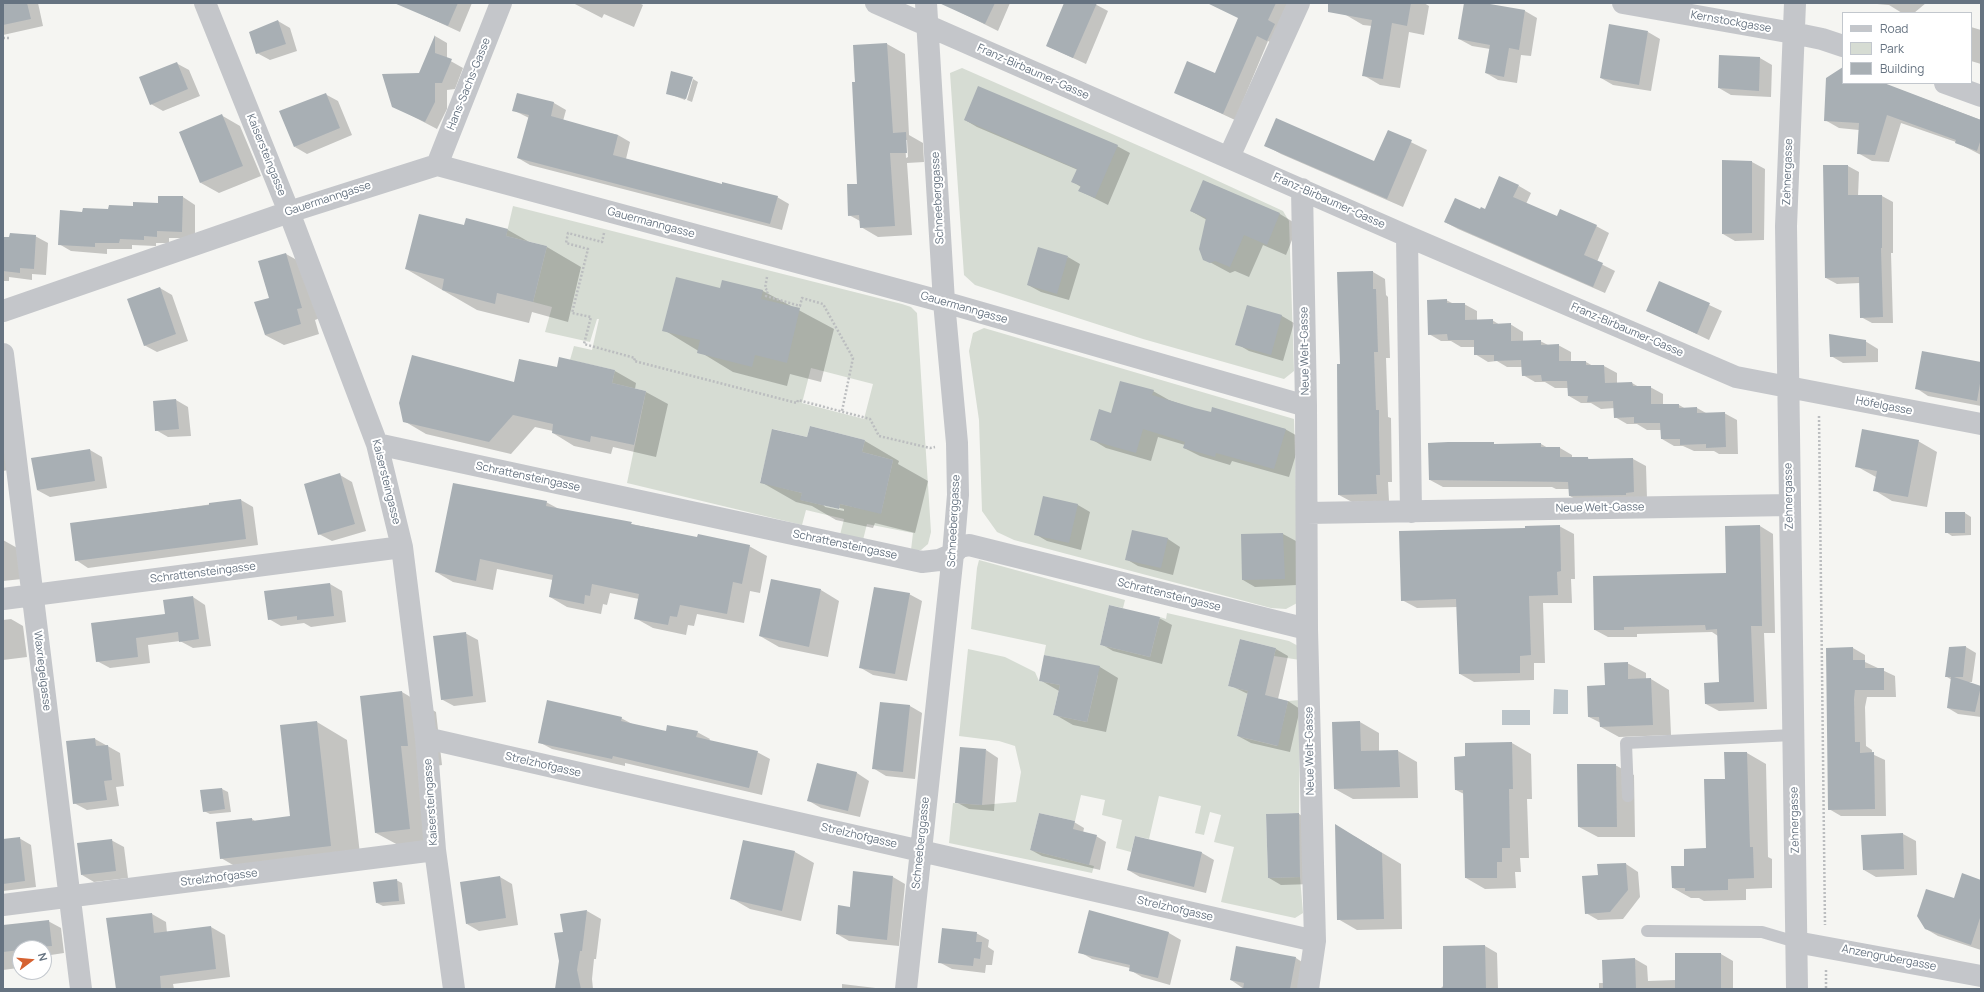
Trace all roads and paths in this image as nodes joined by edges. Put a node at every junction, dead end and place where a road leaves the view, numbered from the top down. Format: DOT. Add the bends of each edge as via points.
graph roads {
  1 [pos="205,3"];
  2 [pos="501,3"];
  3 [pos="876,3"];
  4 [pos="926,3"];
  5 [pos="1299,3"];
  6 [pos="1623,3"];
  7 [pos="1795,3"];
  8 [pos="927,25"];
  9 [pos="1793,33"];
  10 [pos="3,38"];
  11 [pos="11,38"];
  12 [pos="1842,46"];
  13 [pos="1948,84"];
  14 [pos="1981,96"];
  15 [pos="1229,157"];
  16 [pos="437,165"];
  17 [pos="1302,189"];
  18 [pos="289,212"];
  19 [pos="610,212"];
  20 [pos="1407,236"];
  21 [pos="773,256"];
  22 [pos="944,302"];
  23 [pos="3,311"];
  24 [pos="3,354"];
  25 [pos="1788,388"];
  26 [pos="1819,393"];
  27 [pos="1306,406"];
  28 [pos="842,411"];
  29 [pos="1981,424"];
  30 [pos="956,443"];
  31 [pos="377,444"];
  32 [pos="1790,505"];
  33 [pos="1411,512"];
  34 [pos="1307,513"];
  35 [pos="402,547"];
  36 [pos="953,554"];
  37 [pos="33,596"];
  38 [pos="3,600"];
  39 [pos="1307,629"];
  40 [pos="1793,736"];
  41 [pos="426,738"];
  42 [pos="1628,796"];
  43 [pos="435,850"];
  44 [pos="920,850"];
  45 [pos="71,897"];
  46 [pos="3,904"];
  47 [pos="1648,931"];
  48 [pos="1315,941"];
  49 [pos="1796,942"];
  50 [pos="1825,946"];
  51 [pos="1981,976"];
  52 [pos="80,989"];
  53 [pos="454,989"];
  54 [pos="906,989"];
  55 [pos="1308,989"];
  56 [pos="1797,989"];
  57 [pos="1826,989"];
  1 -- 18 [label="street, Kaisersteingasse"];
  2 -- 16 [label="street, Hans-Sachs-Gasse"];
  3 -- 8 [label="street, Franz-Birbaumer-Gasse"];
  4 -- 8 [label="street, Schneeberggasse"];
  5 -- 15 [label="street"];
  6 -- 9 [label="street, Kernstockgasse"];
  7 -- 9 [label="street, Zehnergasse"];
  8 -- 15 [label="street, Franz-Birbaumer-Gasse"];
  8 -- 22 [label="street, Schneeberggasse"];
  9 -- 12 [label="street, Kernstockgasse"];
  9 -- 25 [label="street, Zehnergasse" via="1786,226"];
  10 -- 11 [label="path"];
  13 -- 14 [label="street"];
  15 -- 17 [label="street, Franz-Birbaumer-Gasse"];
  16 -- 18 [label="street, Gauermanngasse"];
  16 -- 19 [label="street, Gauermanngasse"];
  17 -- 20 [label="street, Franz-Birbaumer-Gasse"];
  17 -- 27 [label="street, Neue Welt-Gasse"];
  18 -- 23 [label="street, Gauermanngasse"];
  18 -- 31 [label="street, Kaisersteingasse"];
  19 -- 21 [label="street, Gauermanngasse"];
  19 -- 28 [label="path" via="602,242 568,233 566,243 588,249 572,313 591,318 584,344 635,358 634,361 760,394"];
  20 -- 25 [label="street, Franz-Birbaumer-Gasse" via="1736,377"];
  20 -- 33 [label="street"];
  21 -- 22 [label="street, Gauermanngasse"];
  21 -- 28 [label="path" via="765,288 768,291 766,296 800,306 802,298 823,304 853,358"];
  22 -- 27 [label="street, Gauermanngasse"];
  22 -- 30 [label="street, Schneeberggasse"];
  24 -- 37 [label="street, Waxriegelgasse"];
  25 -- 26 [label="street, Höfelgasse"];
  25 -- 32 [label="street, Zehnergasse"];
  26 -- 29 [label="street, Höfelgasse"];
  26 -- 50 [label="path"];
  27 -- 34 [label="street, Neue Welt-Gasse"];
  28 -- 30 [label="path" via="870,418 879,436 930,448"];
  30 -- 36 [label="street, Schneeberggasse" via="958,495"];
  31 -- 35 [label="street, Kaisersteingasse"];
  31 -- 36 [label="street, Schrattensteingasse" via="922,562 939,560"];
  32 -- 33 [label="street, Neue Welt-Gasse"];
  32 -- 40 [label="street, Zehnergasse"];
  33 -- 34 [label="street, Neue Welt-Gasse"];
  34 -- 39 [label="street, Neue Welt-Gasse"];
  35 -- 37 [label="street, Schrattensteingasse"];
  35 -- 41 [label="street, Kaisersteingasse"];
  36 -- 39 [label="street, Schrattensteingasse" via="960,547 969,545"];
  36 -- 44 [label="street, Schneeberggasse"];
  37 -- 38 [label="street, Schrattensteingasse"];
  37 -- 45 [label="street, Waxriegelgasse"];
  39 -- 48 [label="street, Neue Welt-Gasse"];
  40 -- 42 [label="lane" via="1626,743"];
  40 -- 49 [label="street, Zehnergasse"];
  41 -- 43 [label="street, Kaisersteingasse"];
  41 -- 44 [label="street, Strelzhofgasse"];
  43 -- 45 [label="street, Strelzhofgasse"];
  43 -- 53 [label="street, Kaisersteingasse"];
  44 -- 48 [label="street, Strelzhofgasse"];
  44 -- 54 [label="street, Schneeberggasse"];
  45 -- 46 [label="street, Strelzhofgasse"];
  45 -- 52 [label="street, Waxriegelgasse"];
  47 -- 49 [label="lane" via="1762,932"];
  48 -- 55 [label="street, Neue Welt-Gasse"];
  49 -- 50 [label="street, Anzengrubergasse"];
  49 -- 56 [label="street, Zehnergasse"];
  50 -- 51 [label="street, Anzengrubergasse"];
  50 -- 57 [label="path"];
}
